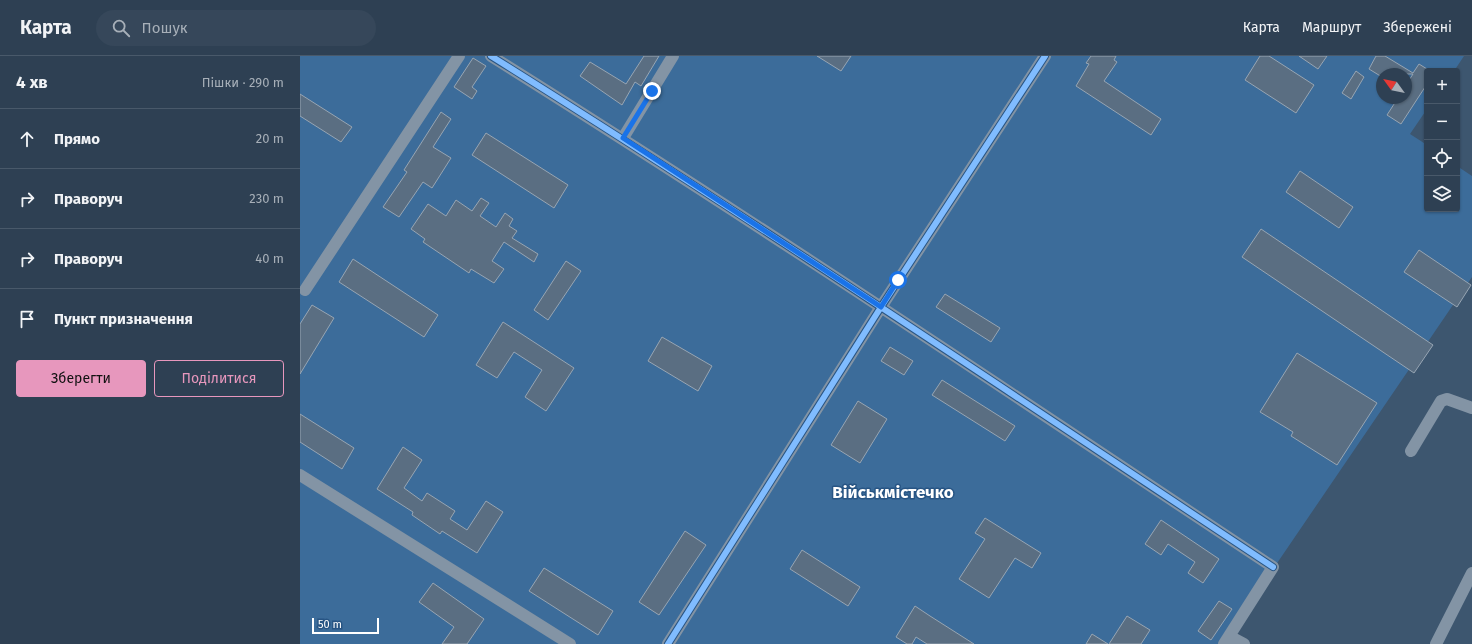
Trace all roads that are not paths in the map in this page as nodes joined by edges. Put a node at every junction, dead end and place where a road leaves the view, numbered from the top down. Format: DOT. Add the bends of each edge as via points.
graph roads {
  1 [pos="459,56"];
  2 [pos="491,56"];
  3 [pos="673,56"];
  4 [pos="1045,56"];
  5 [pos="623,138"];
  6 [pos="305,290"];
  7 [pos="881,307"];
  8 [pos="1472,408"];
  9 [pos="1411,451"];
  10 [pos="300,475"];
  11 [pos="1472,573"];
  12 [pos="1226,640"];
  13 [pos="570,644"];
  14 [pos="668,644"];
  15 [pos="1244,644"];
  16 [pos="1436,644"];
  1 -- 6 [label="street"];
  2 -- 5 [label="street"];
  3 -- 5 [label="street"];
  4 -- 7 [label="street"];
  5 -- 7 [label="street"];
  7 -- 12 [label="street" via="1273,567"];
  7 -- 14 [label="street"];
  8 -- 9 [label="street" via="1447,399 1441,401"];
  10 -- 13 [label="street"];
  11 -- 16 [label="street"];
  12 -- 15 [label="street"];
}
